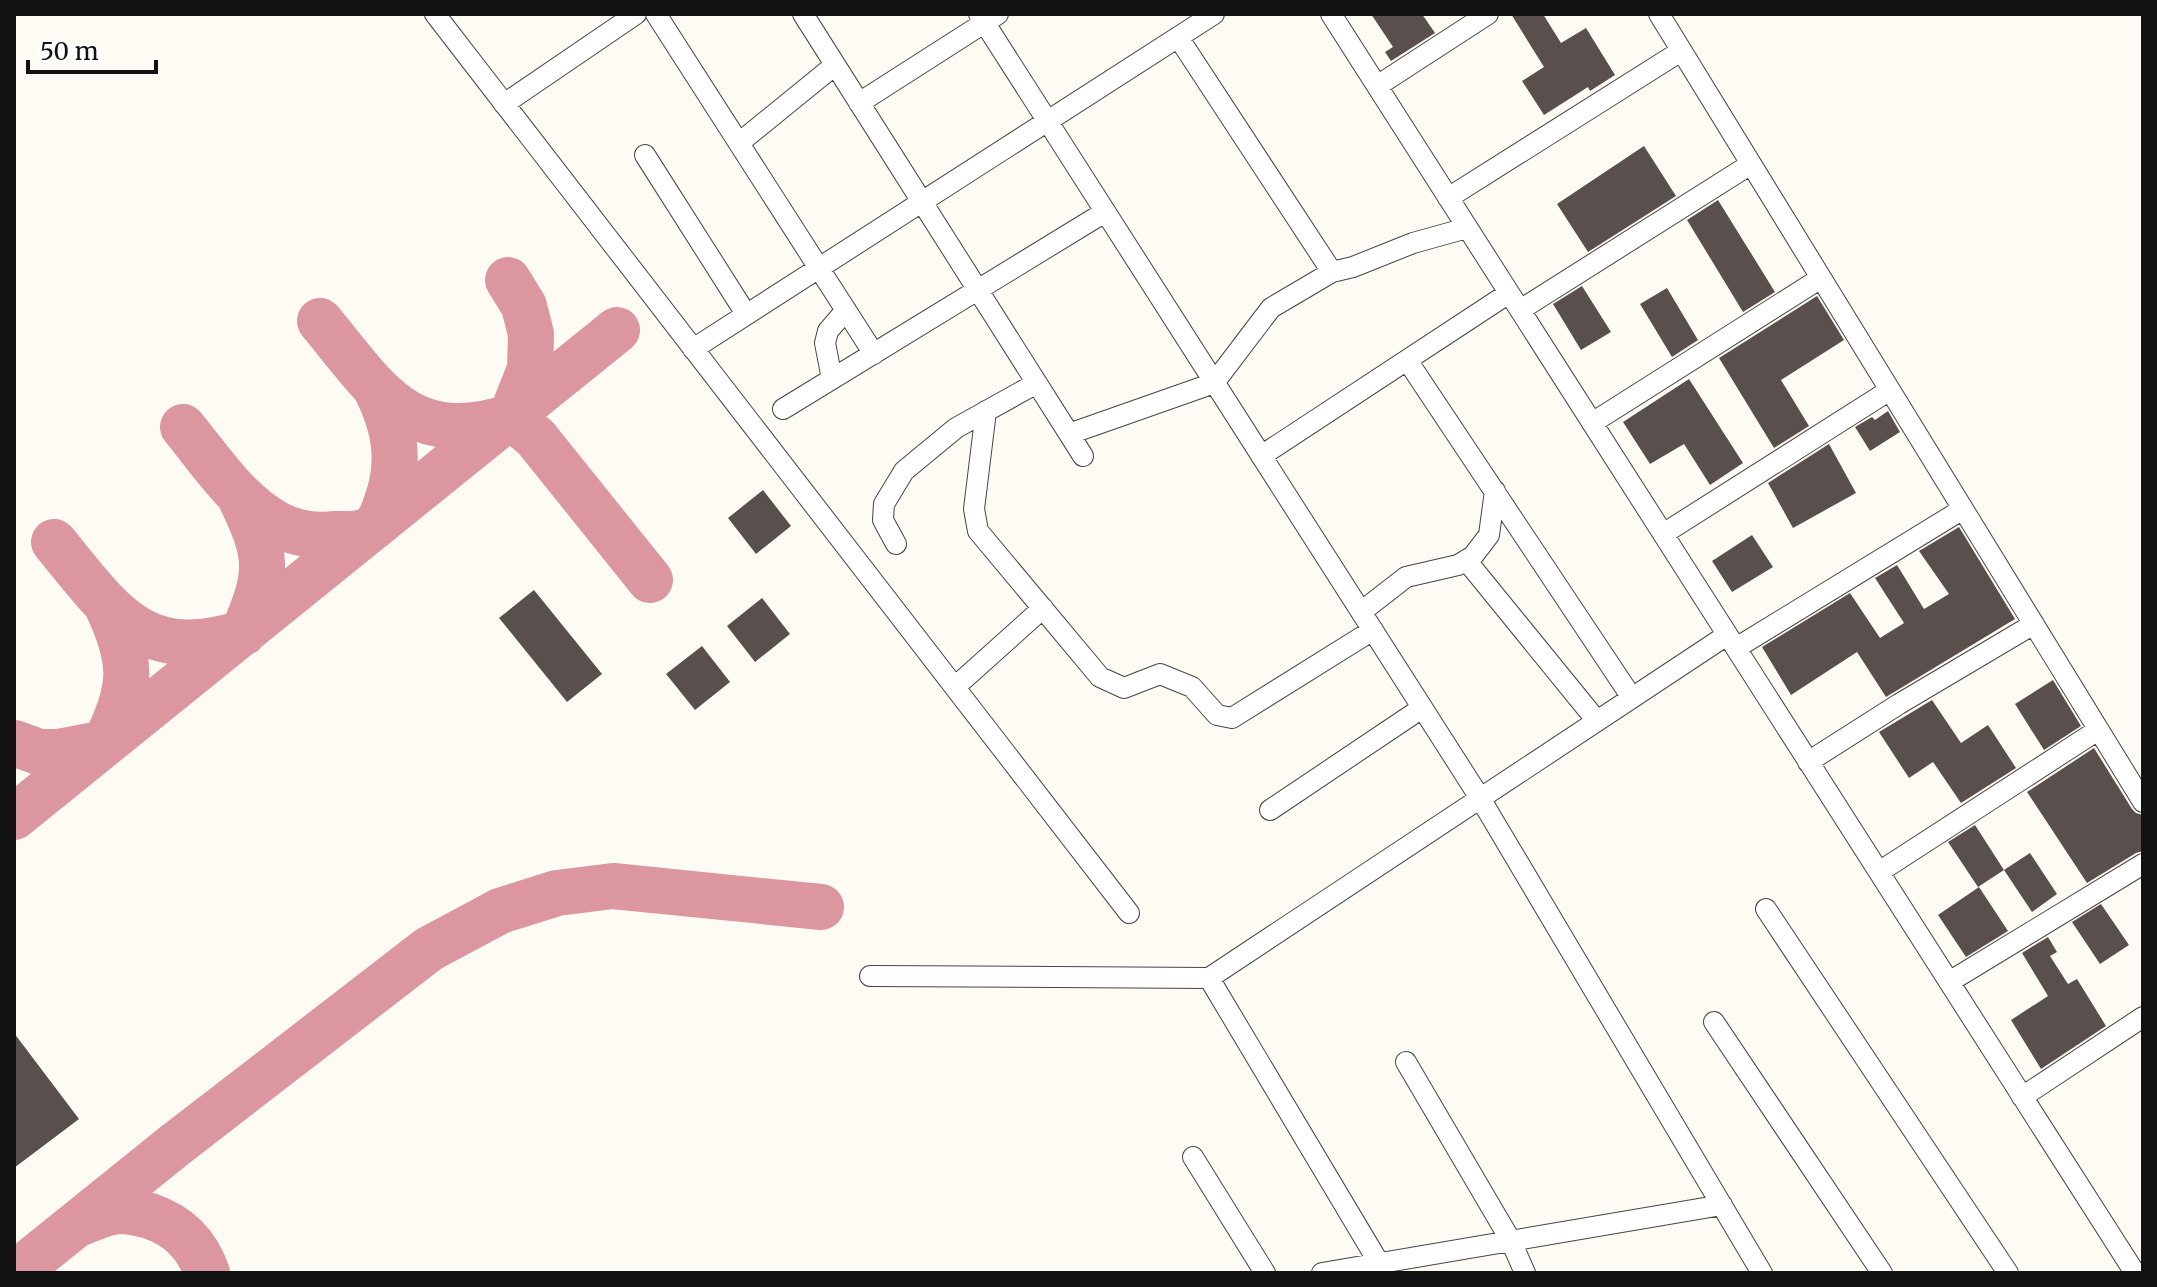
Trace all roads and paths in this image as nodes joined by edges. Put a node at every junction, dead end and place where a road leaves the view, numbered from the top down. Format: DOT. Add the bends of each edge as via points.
graph roads {
  1 [pos="435,14"];
  2 [pos="636,14"];
  3 [pos="656,14"];
  4 [pos="803,14"];
  5 [pos="1214,14"];
  6 [pos="1331,14"];
  7 [pos="1488,14"];
  8 [pos="1659,14"];
  9 [pos="987,17"];
  10 [pos="1178,37"];
  11 [pos="1681,51"];
  12 [pos="835,65"];
  13 [pos="1377,86"];
  14 [pos="859,103"];
  15 [pos="504,104"];
  16 [pos="1047,121"];
  17 [pos="739,143"];
  18 [pos="645,155"];
  19 [pos="1751,164"];
  20 [pos="1448,198"];
  21 [pos="922,202"];
  22 [pos="1105,212"];
  23 [pos="1467,228"];
  24 [pos="819,268"];
  25 [pos="1332,272"];
  26 [pos="1821,278"];
  27 [pos="978,290"];
  28 [pos="1514,302"];
  29 [pos="846,310"];
  30 [pos="746,314"];
  31 [pos="693,349"];
  32 [pos="874,354"];
  33 [pos="1407,360"];
  34 [pos="832,379"];
  35 [pos="1037,383"];
  36 [pos="1214,383"];
  37 [pos="1890,390"];
  38 [pos="783,409"];
  39 [pos="986,411"];
  40 [pos="1592,423"];
  41 [pos="1069,434"];
  42 [pos="1083,456"];
  43 [pos="1261,456"];
  44 [pos="1495,491"];
  45 [pos="1963,509"];
  46 [pos="1663,534"];
  47 [pos="896,544"];
  48 [pos="1466,560"];
  49 [pos="1043,608"];
  50 [pos="1361,612"];
  51 [pos="2034,624"];
  52 [pos="1373,630"];
  53 [pos="1732,642"];
  54 [pos="955,687"];
  55 [pos="1632,698"];
  56 [pos="1422,708"];
  57 [pos="1597,721"];
  58 [pos="2098,730"];
  59 [pos="1808,762"];
  60 [pos="1480,798"];
  61 [pos="2143,802"];
  62 [pos="1270,810"];
  63 [pos="2143,864"];
  64 [pos="1879,872"];
  65 [pos="1766,909"];
  66 [pos="1129,913"];
  67 [pos="870,976"];
  68 [pos="1209,978"];
  69 [pos="1949,982"];
  70 [pos="2143,1017"];
  71 [pos="1714,1022"];
  72 [pos="1406,1062"];
  73 [pos="2022,1097"];
  74 [pos="1193,1157"];
  75 [pos="1722,1205"];
  76 [pos="1511,1241"];
  77 [pos="1382,1268"];
  78 [pos="1265,1273"];
  79 [pos="1322,1273"];
  80 [pos="1525,1273"];
  81 [pos="1762,1273"];
  82 [pos="1882,1273"];
  83 [pos="2008,1273"];
  84 [pos="2135,1273"];
  1 -- 15 [label="street"];
  2 -- 15 [label="street"];
  3 -- 17 [label="street"];
  4 -- 12 [label="street"];
  5 -- 10 [label="street"];
  6 -- 13 [label="street"];
  7 -- 13 [label="street"];
  8 -- 11 [label="street"];
  9 -- 14 [label="street"];
  9 -- 16 [label="street"];
  10 -- 16 [label="street"];
  10 -- 25 [label="street"];
  11 -- 19 [label="street"];
  11 -- 20 [label="street"];
  12 -- 14 [label="street"];
  12 -- 17 [label="street"];
  13 -- 20 [label="street"];
  14 -- 21 [label="street"];
  15 -- 31 [label="street"];
  16 -- 21 [label="street"];
  16 -- 22 [label="street"];
  17 -- 24 [label="street"];
  18 -- 30 [label="street"];
  19 -- 26 [label="street"];
  19 -- 28 [label="street"];
  20 -- 23 [label="street"];
  21 -- 24 [label="street"];
  21 -- 27 [label="street"];
  22 -- 27 [label="street"];
  22 -- 36 [label="street"];
  23 -- 25 [label="street"];
  23 -- 28 [label="street"];
  24 -- 29 [label="street"];
  24 -- 30 [label="street"];
  25 -- 36 [label="street" via="1271,308"];
  26 -- 37 [label="street"];
  26 -- 40 [label="street"];
  27 -- 32 [label="street"];
  27 -- 35 [label="street"];
  28 -- 33 [label="street"];
  28 -- 40 [label="street"];
  29 -- 32 [label="street"];
  29 -- 34 [label="street" via="825,343"];
  30 -- 31 [label="street"];
  31 -- 54 [label="street"];
  32 -- 34 [label="street"];
  33 -- 43 [label="street"];
  33 -- 44 [label="street"];
  34 -- 38 [label="street"];
  35 -- 39 [label="street"];
  35 -- 41 [label="street"];
  36 -- 41 [label="street"];
  36 -- 43 [label="street"];
  37 -- 45 [label="street"];
  37 -- 46 [label="street"];
  39 -- 47 [label="street" via="904,471 884,504 883,520"];
  39 -- 49 [label="street" via="974,509 978,531"];
  40 -- 46 [label="street"];
  41 -- 42 [label="street"];
  43 -- 50 [label="street"];
  44 -- 48 [label="street" via="1489,535"];
  44 -- 55 [label="street"];
  45 -- 51 [label="street"];
  45 -- 53 [label="street"];
  46 -- 53 [label="street"];
  48 -- 50 [label="street" via="1406,577"];
  48 -- 57 [label="street"];
  49 -- 52 [label="street" via="1100,677 1124,688 1160,674 1192,687 1217,715 1232,718"];
  49 -- 54 [label="street"];
  50 -- 52 [label="street"];
  51 -- 58 [label="street"];
  51 -- 59 [label="street"];
  52 -- 56 [label="street"];
  53 -- 55 [label="street"];
  53 -- 59 [label="street"];
  54 -- 66 [label="street"];
  55 -- 57 [label="street"];
  56 -- 60 [label="street"];
  56 -- 62 [label="street"];
  57 -- 60 [label="street"];
  58 -- 61 [label="street"];
  58 -- 64 [label="street"];
  59 -- 64 [label="street"];
  60 -- 68 [label="street"];
  60 -- 75 [label="street"];
  63 -- 69 [label="street"];
  64 -- 69 [label="street"];
  65 -- 83 [label="street"];
  67 -- 68 [label="street"];
  68 -- 77 [label="street"];
  69 -- 73 [label="street"];
  70 -- 73 [label="street"];
  71 -- 82 [label="street"];
  72 -- 76 [label="street"];
  73 -- 84 [label="street"];
  74 -- 78 [label="street"];
  75 -- 76 [label="street"];
  75 -- 81 [label="street"];
  76 -- 77 [label="street"];
  76 -- 80 [label="street"];
  77 -- 79 [label="street"];
}
